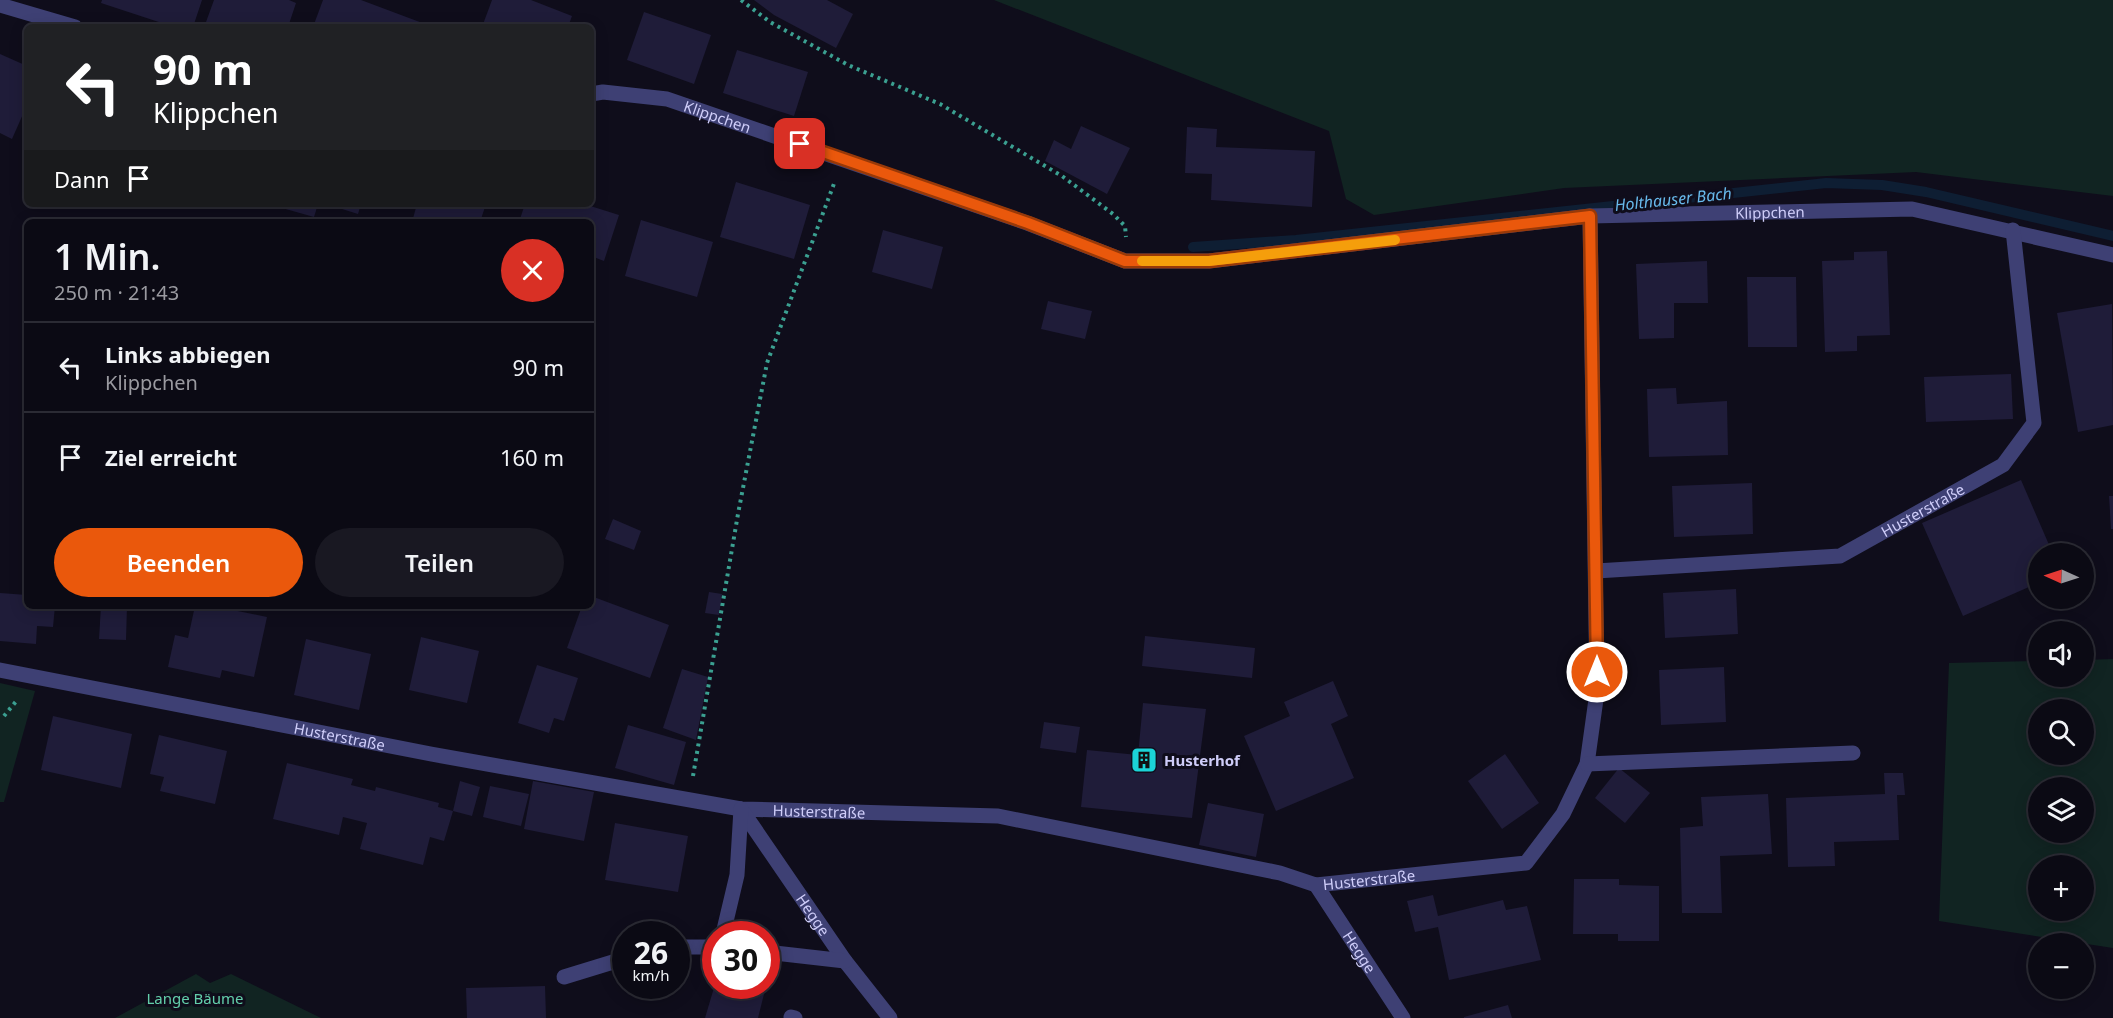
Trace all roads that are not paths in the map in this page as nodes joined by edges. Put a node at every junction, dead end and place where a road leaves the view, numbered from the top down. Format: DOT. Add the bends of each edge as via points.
graph roads {
  1 [pos="0,5"];
  2 [pos="65,24"];
  3 [pos="594,94"];
  4 [pos="1590,216"];
  5 [pos="2013,230"];
  6 [pos="2113,255"];
  7 [pos="1596,571"];
  8 [pos="0,670"];
  9 [pos="1853,753"];
  10 [pos="1587,764"];
  11 [pos="741,809"];
  12 [pos="1316,885"];
  13 [pos="726,921"];
  14 [pos="780,954"];
  15 [pos="845,961"];
  16 [pos="612,962"];
  17 [pos="564,976"];
  18 [pos="890,1018"];
  19 [pos="1403,1018"];
  1 -- 2 [label="street"];
  3 -- 4 [label="street, Klippchen" via="667,99 1028,223 1125,261 1209,261"];
  4 -- 5 [label="street, Klippchen" via="1912,209"];
  4 -- 7 [label="street, Husterstraße"];
  5 -- 6 [label="street, Klippchen"];
  5 -- 7 [label="street, Husterstraße" via="2034,423 2003,465 1840,556"];
  7 -- 10 [label="street, Husterstraße" via="1597,692"];
  8 -- 11 [label="street, Husterstraße" via="431,754"];
  9 -- 10 [label="street"];
  10 -- 12 [label="street, Husterstraße" via="1563,814 1526,863"];
  11 -- 12 [label="street, Husterstraße" via="998,816 1280,873"];
  11 -- 13 [label="street" via="737,875"];
  11 -- 15 [label="street, Hegge"];
  12 -- 19 [label="street, Hegge"];
  14 -- 15 [label="street"];
  15 -- 18 [label="street, Hegge"];
  16 -- 17 [label="street"];
}
